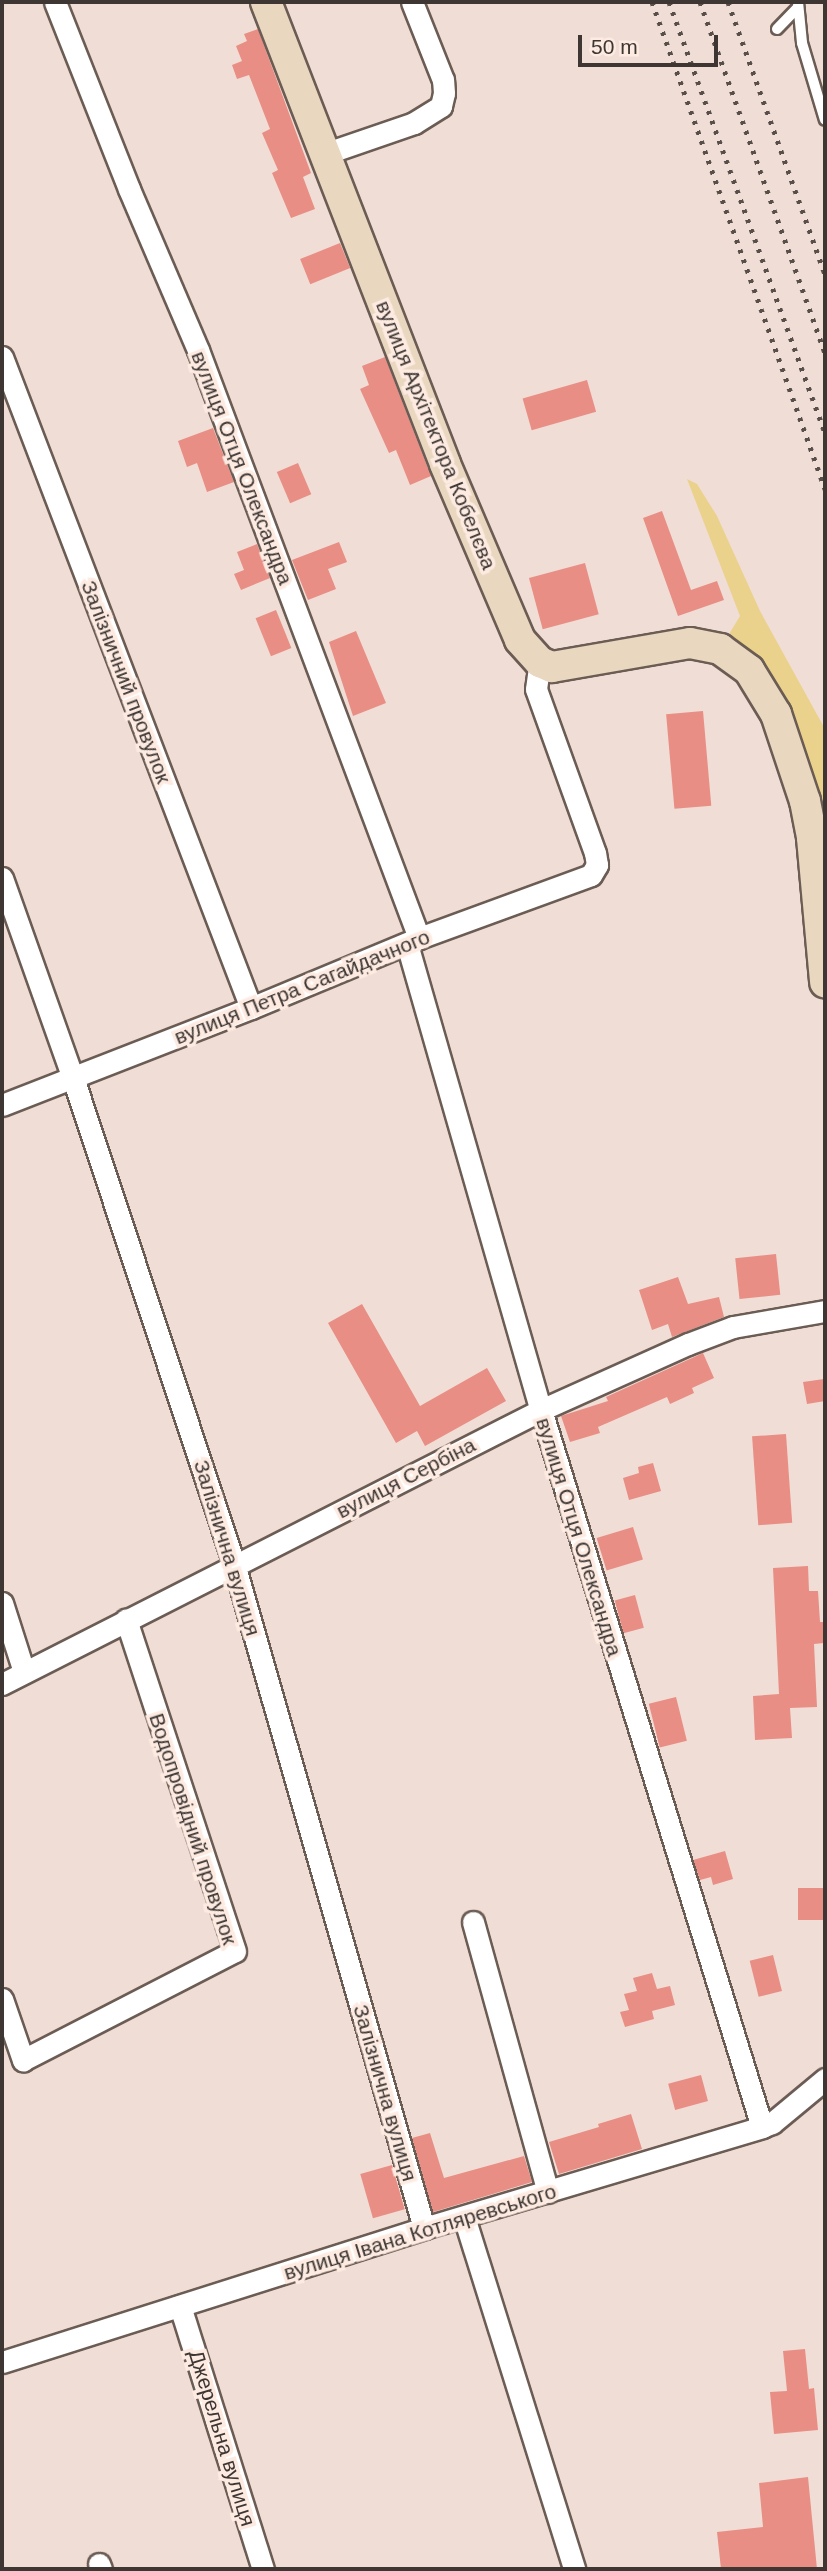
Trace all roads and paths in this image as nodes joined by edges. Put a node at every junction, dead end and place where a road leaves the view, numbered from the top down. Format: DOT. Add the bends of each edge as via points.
graph roads {
  1 [pos="55,2"];
  2 [pos="266,2"];
  3 [pos="412,2"];
  4 [pos="798,4"];
  5 [pos="777,29"];
  6 [pos="825,120"];
  7 [pos="324,154"];
  8 [pos="2,357"];
  9 [pos="540,662"];
  10 [pos="2,877"];
  11 [pos="413,941"];
  12 [pos="825,982"];
  13 [pos="251,1008"];
  14 [pos="73,1078"];
  15 [pos="2,1105"];
  16 [pos="825,1311"];
  17 [pos="541,1410"];
  18 [pos="234,1564"];
  19 [pos="2,1604"];
  20 [pos="126,1619"];
  21 [pos="24,1672"];
  22 [pos="2,1684"];
  23 [pos="473,1922"];
  24 [pos="2,1999"];
  25 [pos="825,2079"];
  26 [pos="762,2127"];
  27 [pos="548,2192"];
  28 [pos="464,2217"];
  29 [pos="424,2228"];
  30 [pos="180,2306"];
  31 [pos="2,2362"];
  32 [pos="263,2569"];
  33 [pos="574,2569"];
  1 -- 11 [label="street, вулиця Отця Олександра" via="198,350"];
  2 -- 7 [label="street, вулиця Архітектора Кобелєва"];
  3 -- 7 [label="street" via="443,80 441,106 414,123"];
  4 -- 5 [label="lane"];
  4 -- 6 [label="lane" via="802,43"];
  7 -- 9 [label="street, вулиця Архітектора Кобелєва" via="445,464 520,640"];
  8 -- 13 [label="street, Залізничний провулок"];
  9 -- 11 [label="street, вулиця Петра Сагайдачного" via="537,693 597,865 585,880"];
  9 -- 12 [label="street" via="564,668 690,643 720,649 749,670 776,715 805,801"];
  10 -- 14 [label="street, Залізнична вулиця"];
  11 -- 13 [label="street, вулиця Петра Сагайдачного"];
  11 -- 17 [label="street, вулиця Отця Олександра"];
  13 -- 14 [label="street, вулиця Петра Сагайдачного"];
  14 -- 15 [label="street, вулиця Петра Сагайдачного"];
  14 -- 18 [label="street, Залізнична вулиця"];
  16 -- 17 [label="street, вулиця Сербіна" via="712,1333"];
  17 -- 18 [label="street, вулиця Сербіна"];
  17 -- 26 [label="street, вулиця Отця Олександра"];
  18 -- 20 [label="street, вулиця Сербіна"];
  18 -- 29 [label="street, Залізнична вулиця"];
  19 -- 21 [label="street"];
  20 -- 21 [label="street, вулиця Сербіна"];
  20 -- 24 [label="street, Водопровідний провулок" via="235,1951 23,2060"];
  21 -- 22 [label="street, вулиця Сербіна"];
  23 -- 27 [label="street"];
  25 -- 26 [label="street, вулиця Івана Котляревського"];
  26 -- 27 [label="street, вулиця Івана Котляревського"];
  27 -- 28 [label="street, вулиця Івана Котляревського"];
  28 -- 29 [label="street, вулиця Івана Котляревського"];
  28 -- 33 [label="street"];
  29 -- 30 [label="street, вулиця Івана Котляревського"];
  30 -- 31 [label="street, вулиця Івана Котляревського"];
  30 -- 32 [label="street, Джерельна вулиця"];
}
